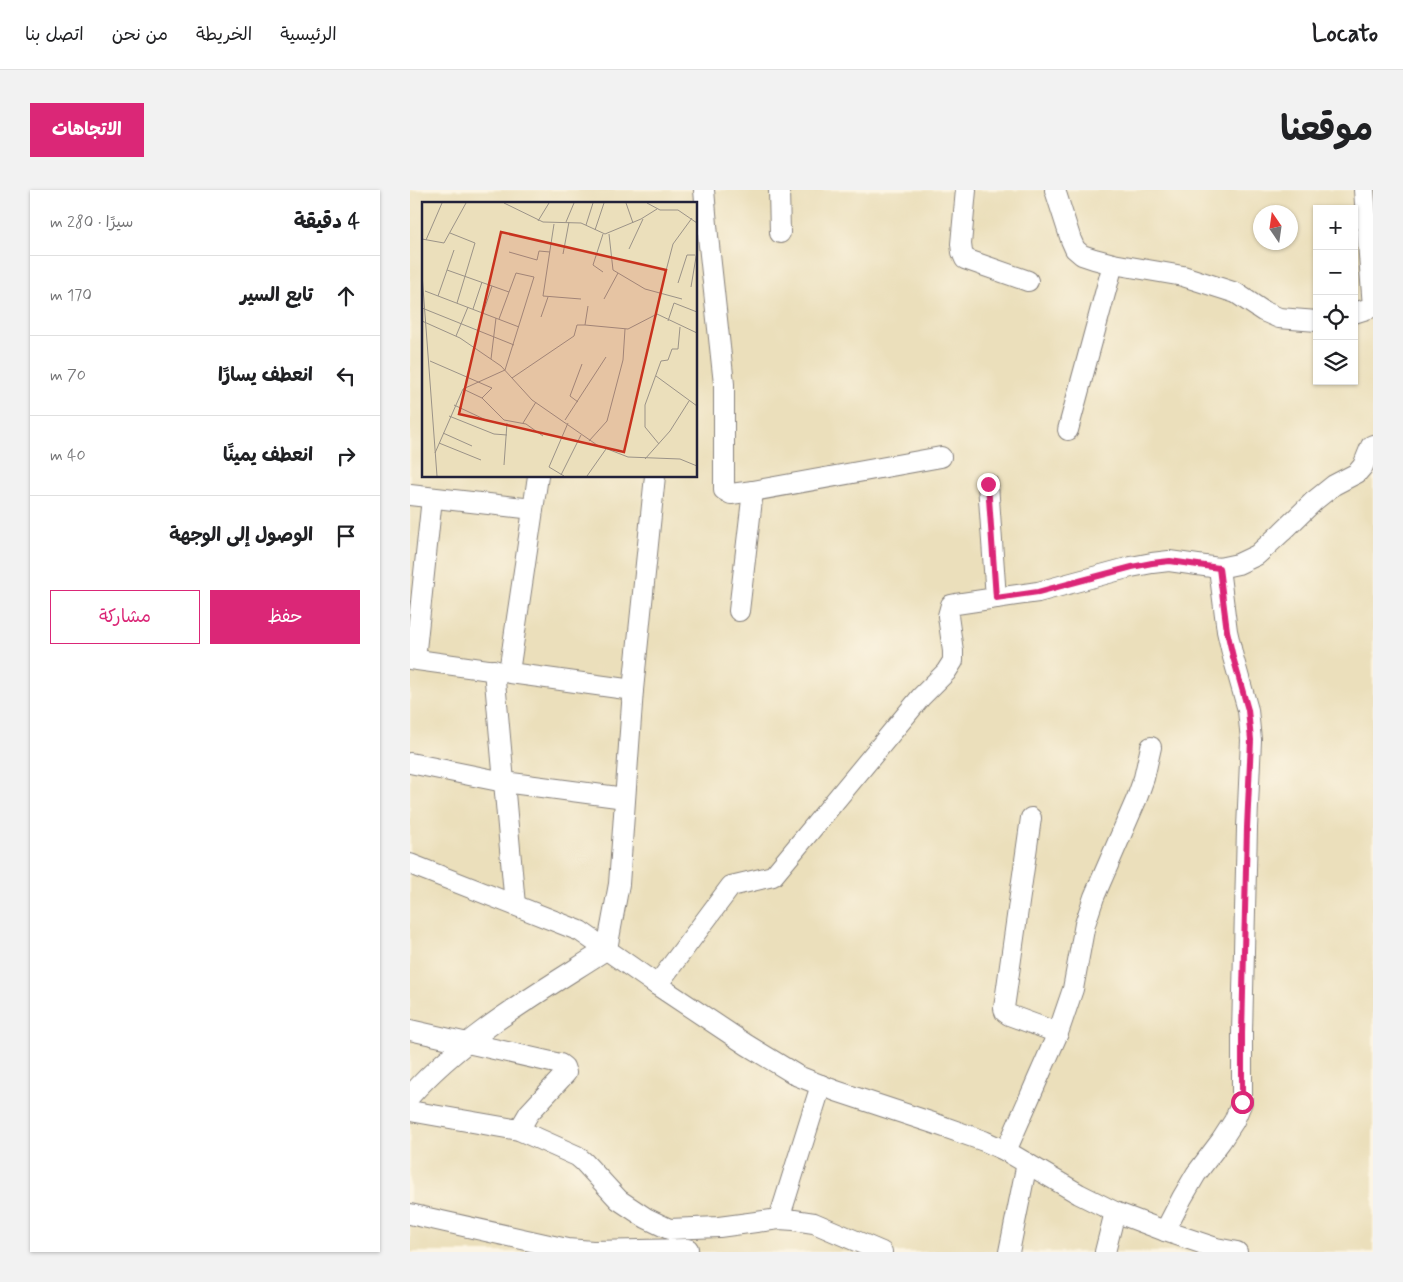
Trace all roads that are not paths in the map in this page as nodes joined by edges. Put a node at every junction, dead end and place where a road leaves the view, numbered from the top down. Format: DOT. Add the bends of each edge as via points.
graph roads {
  1 [pos="704,190"];
  2 [pos="779,190"];
  3 [pos="966,190"];
  4 [pos="1055,190"];
  5 [pos="1364,190"];
  6 [pos="780,233"];
  7 [pos="702,236"];
  8 [pos="1113,264"];
  9 [pos="1028,281"];
  10 [pos="1358,312"];
  11 [pos="1313,321"];
  12 [pos="1068,430"];
  13 [pos="1373,445"];
  14 [pos="941,457"];
  15 [pos="538,478"];
  16 [pos="655,478"];
  17 [pos="988,484"];
  18 [pos="753,491"];
  19 [pos="410,495"];
  20 [pos="432,498"];
  21 [pos="533,509"];
  22 [pos="1219,568"];
  23 [pos="996,598"];
  24 [pos="739,611"];
  25 [pos="412,659"];
  26 [pos="502,671"];
  27 [pos="633,690"];
  28 [pos="1151,747"];
  29 [pos="410,763"];
  30 [pos="504,782"];
  31 [pos="625,798"];
  32 [pos="1031,818"];
  33 [pos="410,864"];
  34 [pos="515,905"];
  35 [pos="607,949"];
  36 [pos="657,985"];
  37 [pos="410,1030"];
  38 [pos="1058,1034"];
  39 [pos="468,1043"];
  40 [pos="821,1085"];
  41 [pos="410,1096"];
  42 [pos="410,1111"];
  43 [pos="519,1130"];
  44 [pos="1006,1150"];
  45 [pos="1027,1163"];
  46 [pos="1115,1212"];
  47 [pos="410,1214"];
  48 [pos="779,1219"];
  49 [pos="683,1229"];
  50 [pos="1165,1232"];
  51 [pos="688,1250"];
  52 [pos="882,1252"];
  53 [pos="1009,1252"];
  54 [pos="1105,1252"];
  55 [pos="1237,1252"];
  1 -- 7 [label="street"];
  2 -- 6 [label="street"];
  3 -- 9 [label="street" via="961,244 965,259"];
  4 -- 8 [label="street" via="1075,249 1082,255"];
  5 -- 10 [label="street" via="1373,307"];
  7 -- 18 [label="street" via="724,384 724,490 731,494"];
  8 -- 11 [label="street" via="1183,276 1236,293 1279,318"];
  8 -- 12 [label="street"];
  13 -- 22 [label="street" via="1357,473 1314,501 1257,555"];
  14 -- 18 [label="street"];
  15 -- 21 [label="street"];
  16 -- 27 [label="street"];
  17 -- 23 [label="street"];
  18 -- 24 [label="street"];
  19 -- 20 [label="street"];
  20 -- 21 [label="street"];
  20 -- 25 [label="street"];
  21 -- 26 [label="street"];
  22 -- 23 [label="street" via="1170,561 1152,563 1038,592"];
  22 -- 50 [label="street" via="1227,631 1248,710 1251,740 1242,1102 1234,1121 1196,1174"];
  23 -- 36 [label="street" via="950,606 948,616 954,651 953,661 946,672 921,697 773,876 731,886"];
  25 -- 26 [label="street"];
  26 -- 27 [label="street"];
  26 -- 30 [label="street"];
  27 -- 31 [label="street"];
  28 -- 38 [label="street" via="1137,798 1085,924 1073,989"];
  29 -- 30 [label="street"];
  30 -- 31 [label="street"];
  30 -- 34 [label="street"];
  31 -- 35 [label="street" via="619,884"];
  32 -- 38 [label="street" via="1004,1008 1009,1015"];
  33 -- 34 [label="street"];
  34 -- 35 [label="street" via="580,931"];
  35 -- 36 [label="street"];
  35 -- 39 [label="street" via="509,1012"];
  36 -- 40 [label="street" via="776,1063"];
  37 -- 39 [label="street"];
  38 -- 44 [label="street"];
  39 -- 41 [label="street"];
  39 -- 43 [label="street" via="564,1067 566,1073 529,1113"];
  40 -- 44 [label="street"];
  40 -- 48 [label="street"];
  42 -- 43 [label="street"];
  43 -- 49 [label="street" via="577,1156 620,1200 646,1218 669,1229"];
  44 -- 45 [label="street"];
  45 -- 46 [label="street"];
  45 -- 53 [label="street"];
  46 -- 50 [label="street"];
  46 -- 54 [label="street"];
  47 -- 51 [label="street" via="567,1249"];
  48 -- 49 [label="street"];
  48 -- 52 [label="street" via="814,1223"];
  49 -- 51 [label="street"];
  50 -- 55 [label="street"];
}
